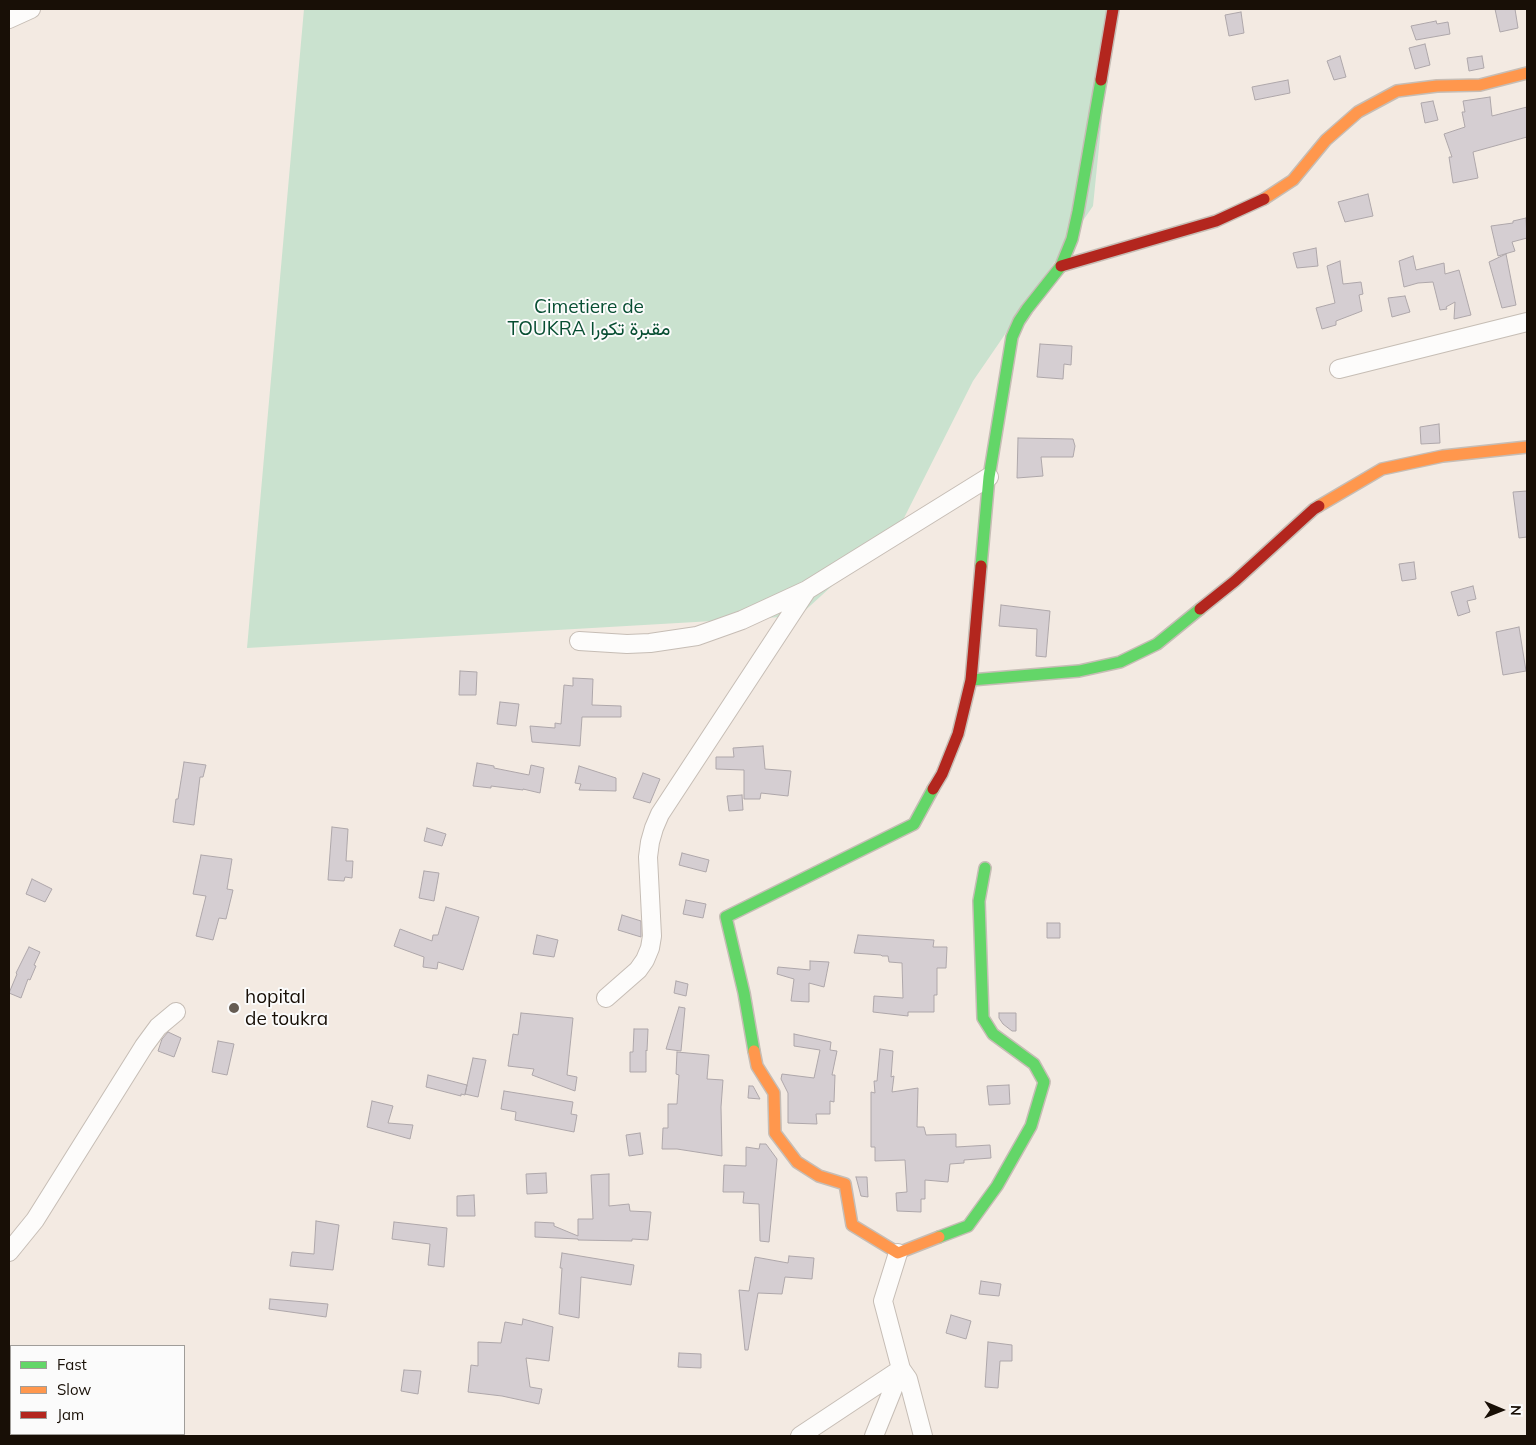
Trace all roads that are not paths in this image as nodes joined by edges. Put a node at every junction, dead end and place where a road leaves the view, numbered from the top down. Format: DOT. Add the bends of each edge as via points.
graph roads {
  1 [pos="31,9"];
  2 [pos="1113,9"];
  3 [pos="9,20"];
  4 [pos="1527,73"];
  5 [pos="1061,266"];
  6 [pos="1527,322"];
  7 [pos="1339,369"];
  8 [pos="1527,447"];
  9 [pos="990,477"];
  10 [pos="807,590"];
  11 [pos="579,641"];
  12 [pos="971,680"];
  13 [pos="985,868"];
  14 [pos="606,998"];
  15 [pos="176,1012"];
  16 [pos="9,1252"];
  17 [pos="898,1253"];
  18 [pos="901,1369"];
  19 [pos="800,1436"];
  20 [pos="874,1436"];
  21 [pos="923,1436"];
  1 -- 3 [label="street"];
  2 -- 5 [label="street" via="1078,212"];
  4 -- 5 [label="street" via="1480,85 1397,91 1358,112 1326,140 1293,180 1260,202 1216,221"];
  5 -- 9 [label="street" via="1027,308 1012,337"];
  6 -- 7 [label="street"];
  8 -- 12 [label="street" via="1444,456 1382,469 1314,509 1235,581 1158,644 1120,662 1079,671"];
  9 -- 10 [label="street"];
  9 -- 12 [label="street"];
  10 -- 11 [label="street" via="742,620 697,636 650,644"];
  10 -- 14 [label="street" via="660,814 648,857 650,948 638,970"];
  12 -- 17 [label="street" via="958,734 942,774 914,824 726,917 757,1066 774,1093 774,1133 797,1162 819,1176 845,1184 852,1225"];
  13 -- 17 [label="street" via="979,900 983,1018 993,1034 1034,1064 1044,1082 1031,1126 998,1186 968,1226"];
  15 -- 16 [label="street" via="158,1027 144,1046 35,1220"];
  17 -- 18 [label="street" via="883,1301"];
  18 -- 19 [label="street"];
  18 -- 20 [label="street"];
  18 -- 21 [label="street" via="908,1379"];
}
